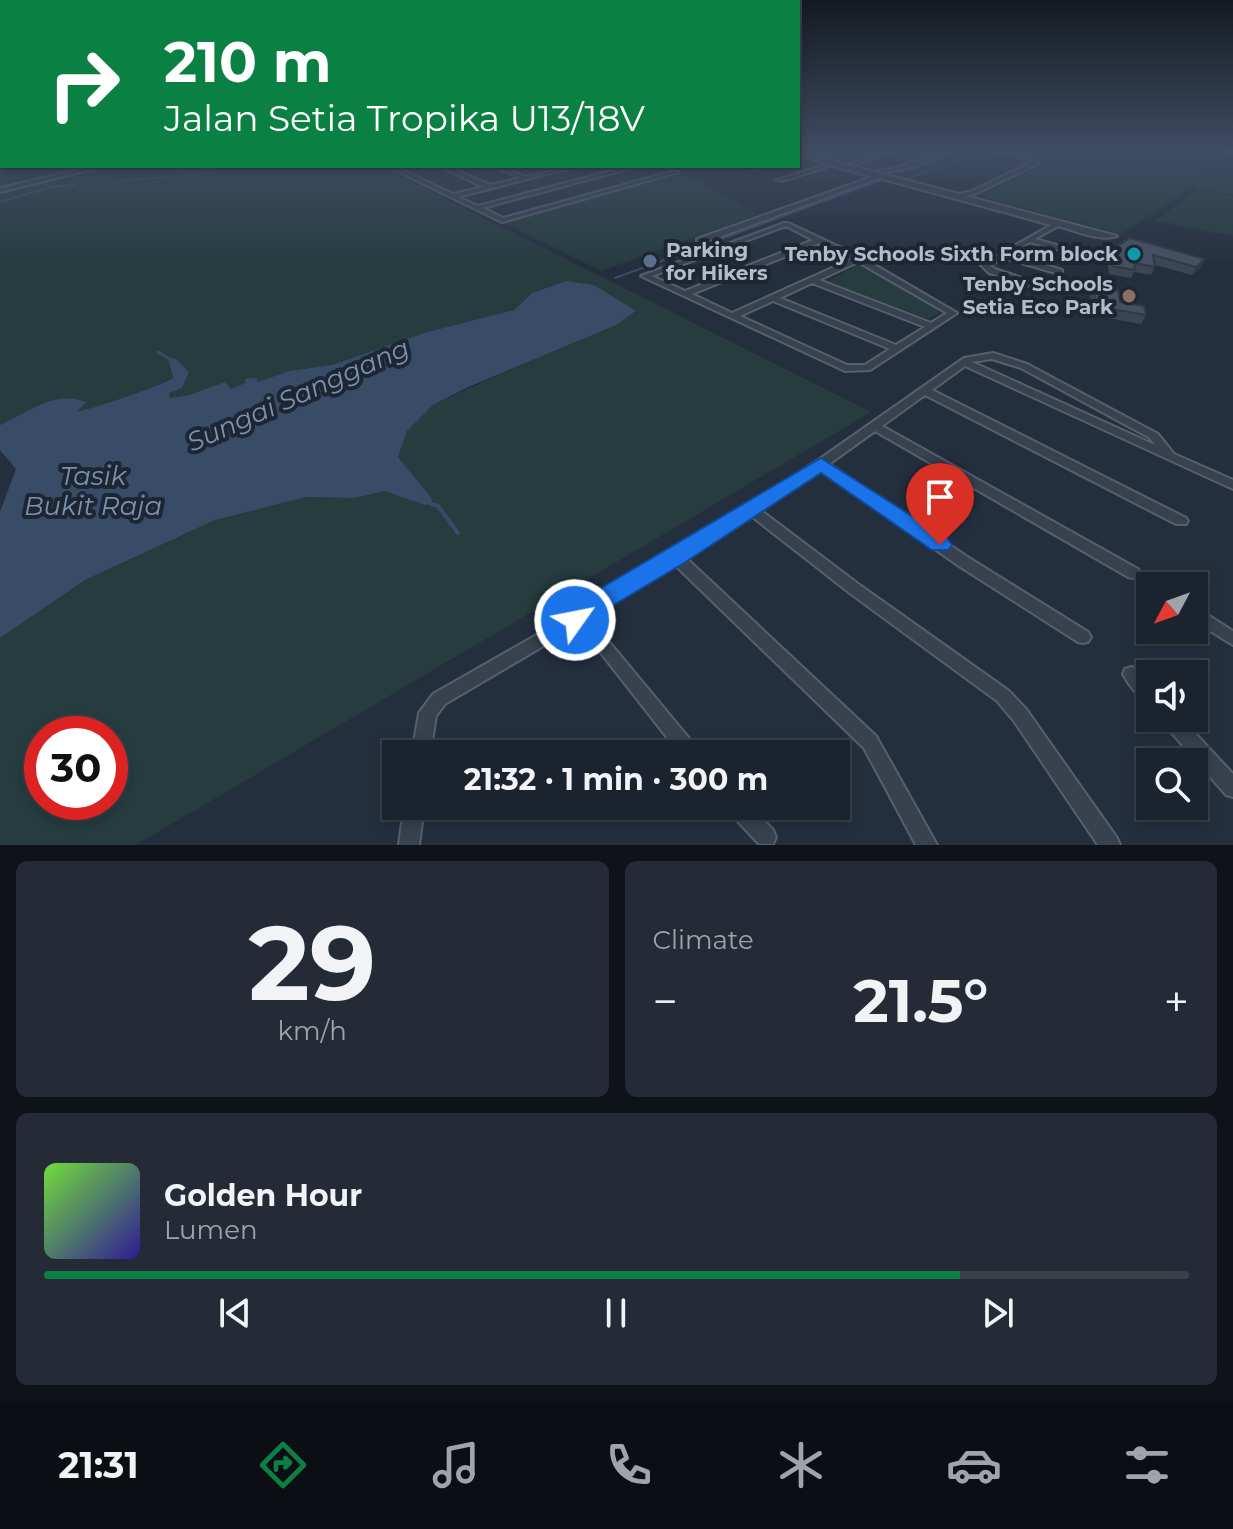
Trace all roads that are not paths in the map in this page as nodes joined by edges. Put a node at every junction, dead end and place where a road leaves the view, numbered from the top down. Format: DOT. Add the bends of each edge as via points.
graph roads {
  1 [pos="439,189"];
  2 [pos="480,189"];
  3 [pos="547,189"];
  4 [pos="555,189"];
  5 [pos="613,189"];
  6 [pos="818,189"];
  7 [pos="841,189"];
  8 [pos="925,189"];
  9 [pos="937,189"];
  10 [pos="980,189"];
  11 [pos="807,193"];
  12 [pos="950,193"];
  13 [pos="973,193"];
  14 [pos="453,196"];
  15 [pos="578,199"];
  16 [pos="978,200"];
  17 [pos="477,208"];
  18 [pos="1054,226"];
  19 [pos="1096,239"];
  20 [pos="819,240"];
  21 [pos="1029,240"];
  22 [pos="718,247"];
  23 [pos="1003,255"];
  24 [pos="1082,255"];
  25 [pos="858,259"];
  26 [pos="1059,272"];
  27 [pos="812,280"];
  28 [pos="1034,285"];
  29 [pos="685,294"];
  30 [pos="773,298"];
  31 [pos="733,316"];
  32 [pos="932,327"];
  33 [pos="897,349"];
  34 [pos="964,362"];
  35 [pos="924,390"];
  36 [pos="875,426"];
  37 [pos="1170,456"];
  38 [pos="821,464"];
  39 [pos="1233,485"];
  40 [pos="751,509"];
  41 [pos="1181,521"];
  42 [pos="676,557"];
  43 [pos="1133,573"];
  44 [pos="582,619"];
  45 [pos="1208,623"];
  46 [pos="1083,637"];
  47 [pos="1233,639"];
  48 [pos="1131,674"];
  49 [pos="1136,680"];
  50 [pos="1183,732"];
  51 [pos="423,740"];
  52 [pos="680,740"];
  53 [pos="1233,788"];
  54 [pos="412,820"];
  55 [pos="750,820"];
  56 [pos="770,842"];
  57 [pos="408,844"];
  58 [pos="927,845"];
  59 [pos="1110,845"];
  1 -- 14 [label="street"];
  2 -- 14 [label="street"];
  3 -- 17 [label="street"];
  4 -- 15 [label="street"];
  5 -- 15 [label="street"];
  6 -- 11 [label="street"];
  7 -- 22 [label="street" via="700,241"];
  8 -- 18 [label="street"];
  9 -- 12 [label="street"];
  10 -- 13 [label="street"];
  12 -- 13 [label="street"];
  12 -- 16 [label="street"];
  13 -- 16 [label="street"];
  14 -- 17 [label="street"];
  15 -- 17 [label="street" via="502,220"];
  16 -- 18 [label="street" via="1113,236"];
  18 -- 19 [label="street"];
  18 -- 21 [label="street"];
  20 -- 22 [label="street" via="786,224"];
  20 -- 25 [label="street"];
  20 -- 29 [label="street"];
  21 -- 23 [label="street"];
  21 -- 24 [label="street"];
  22 -- 29 [label="street" via="645,276"];
  23 -- 26 [label="street"];
  23 -- 28 [label="street" via="985,265"];
  25 -- 27 [label="street"];
  25 -- 32 [label="street" via="950,309 953,313"];
  27 -- 30 [label="street"];
  27 -- 32 [label="street"];
  29 -- 31 [label="street"];
  30 -- 31 [label="street"];
  30 -- 33 [label="street"];
  31 -- 33 [label="street" via="845,368 867,368"];
  32 -- 33 [label="street"];
  34 -- 35 [label="street"];
  34 -- 37 [label="street"];
  34 -- 37 [label="street" via="993,356 1024,366 1154,436"];
  35 -- 36 [label="street"];
  35 -- 41 [label="street"];
  36 -- 38 [label="street"];
  36 -- 43 [label="street"];
  37 -- 39 [label="street"];
  38 -- 40 [label="street"];
  38 -- 46 [label="street"];
  40 -- 42 [label="street"];
  40 -- 59 [label="street" via="1003,696"];
  42 -- 44 [label="street"];
  42 -- 58 [label="street" via="870,742"];
  44 -- 51 [label="street" via="439,699 428,713"];
  44 -- 52 [label="street"];
  45 -- 47 [label="street"];
  48 -- 49 [label="street"];
  50 -- 53 [label="street"];
  54 -- 57 [label="street"];
  55 -- 56 [label="street"];
}
